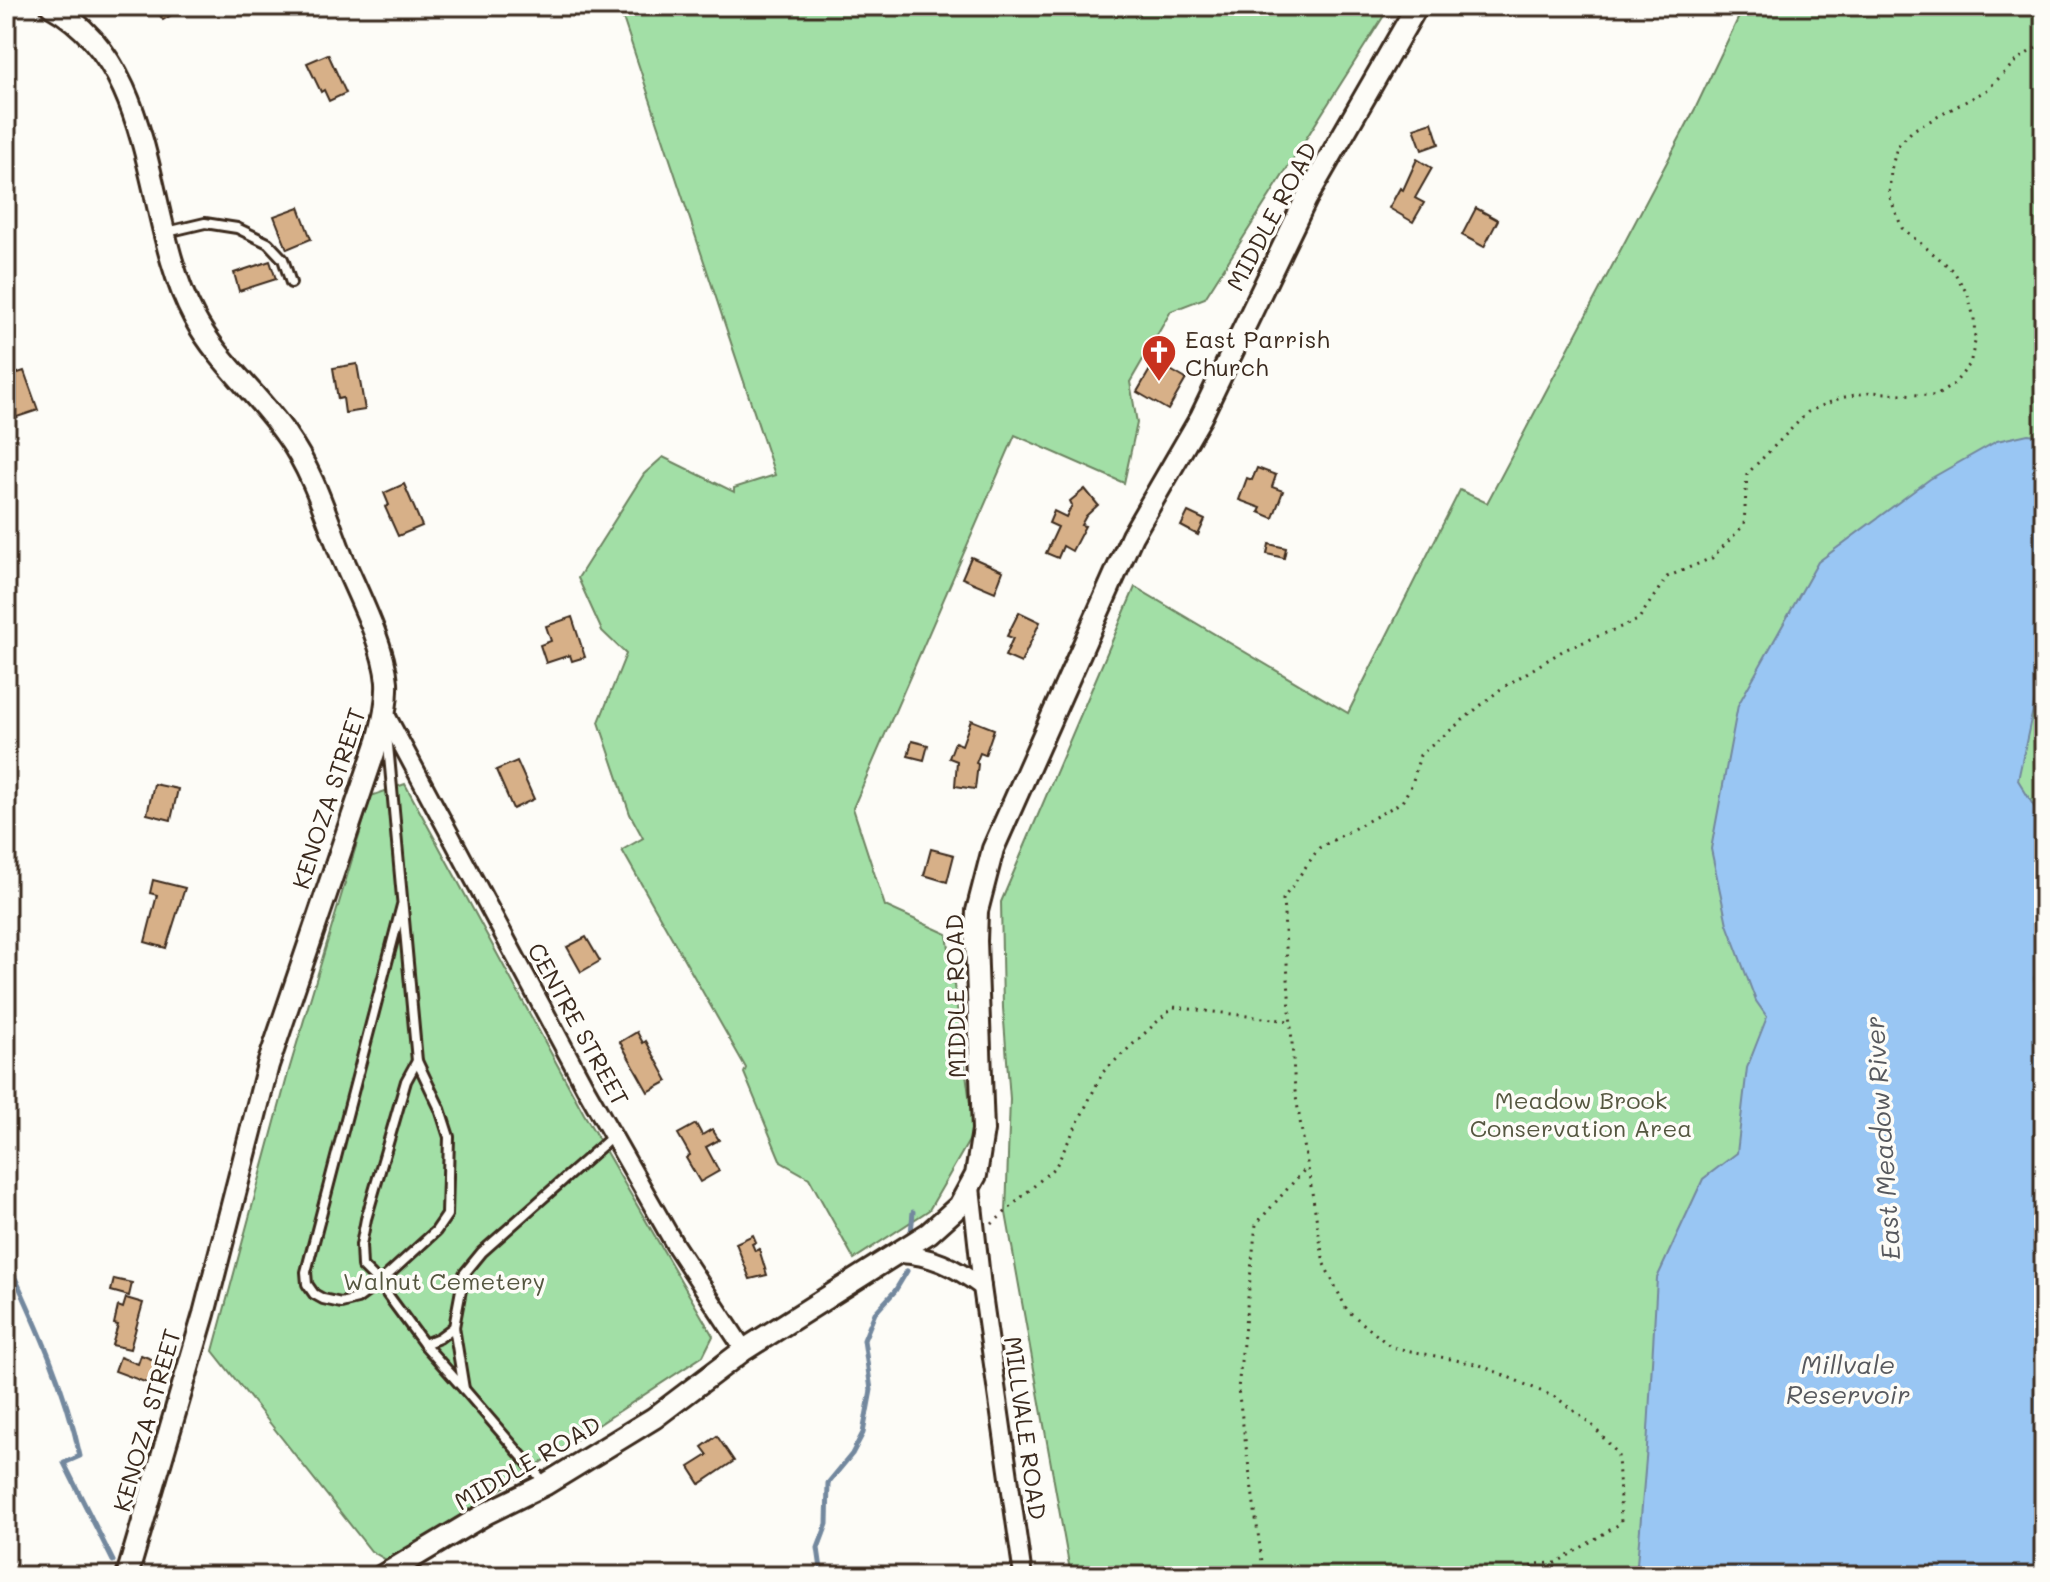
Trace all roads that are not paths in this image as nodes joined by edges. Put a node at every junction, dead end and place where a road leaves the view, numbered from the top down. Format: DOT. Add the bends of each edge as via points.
graph roads {
  1 [pos="51,6"];
  2 [pos="1417,6"];
  3 [pos="166,232"];
  4 [pos="291,283"];
  5 [pos="385,713"];
  6 [pos="402,905"];
  7 [pos="417,1061"];
  8 [pos="613,1136"];
  9 [pos="971,1187"];
  10 [pos="898,1254"];
  11 [pos="379,1283"];
  12 [pos="982,1287"];
  13 [pos="454,1327"];
  14 [pos="424,1344"];
  15 [pos="744,1350"];
  16 [pos="464,1389"];
  17 [pos="546,1484"];
  18 [pos="127,1576"];
  19 [pos="382,1576"];
  20 [pos="1023,1576"];
  1 -- 3 [label="street, KENOZA STREET" via="89,38 113,71 145,146"];
  2 -- 9 [label="street, MIDDLE ROAD" via="1306,199 1201,417 1132,536 993,849 977,911 983,1130"];
  3 -- 4 [label="lane" via="205,223 237,228 268,243 283,259"];
  3 -- 5 [label="street, KENOZA STREET" via="194,318 286,434 309,472 383,661"];
  5 -- 6 [label="lane"];
  5 -- 8 [label="street, CENTRE STREET"];
  5 -- 18 [label="street, KENOZA STREET" via="268,1065 204,1314"];
  6 -- 7 [label="lane"];
  6 -- 11 [label="lane" via="306,1272 314,1294 341,1303"];
  7 -- 11 [label="lane" via="396,1111 361,1245 362,1266"];
  7 -- 11 [label="lane" via="449,1137 447,1215"];
  8 -- 13 [label="lane" via="482,1252 464,1274"];
  8 -- 15 [label="street, CENTRE STREET" via="675,1245"];
  9 -- 10 [label="street, MIDDLE ROAD" via="945,1220"];
  9 -- 12 [label="street, MILLVALE ROAD"];
  10 -- 12 [label="street" via="948,1265"];
  10 -- 15 [label="street, MIDDLE ROAD"];
  11 -- 14 [label="lane"];
  12 -- 20 [label="street, MILLVALE ROAD"];
  13 -- 14 [label="lane"];
  13 -- 16 [label="lane"];
  14 -- 16 [label="lane"];
  15 -- 17 [label="street, MIDDLE ROAD" via="654,1418"];
  16 -- 17 [label="lane"];
  17 -- 19 [label="street, MIDDLE ROAD"];
}
